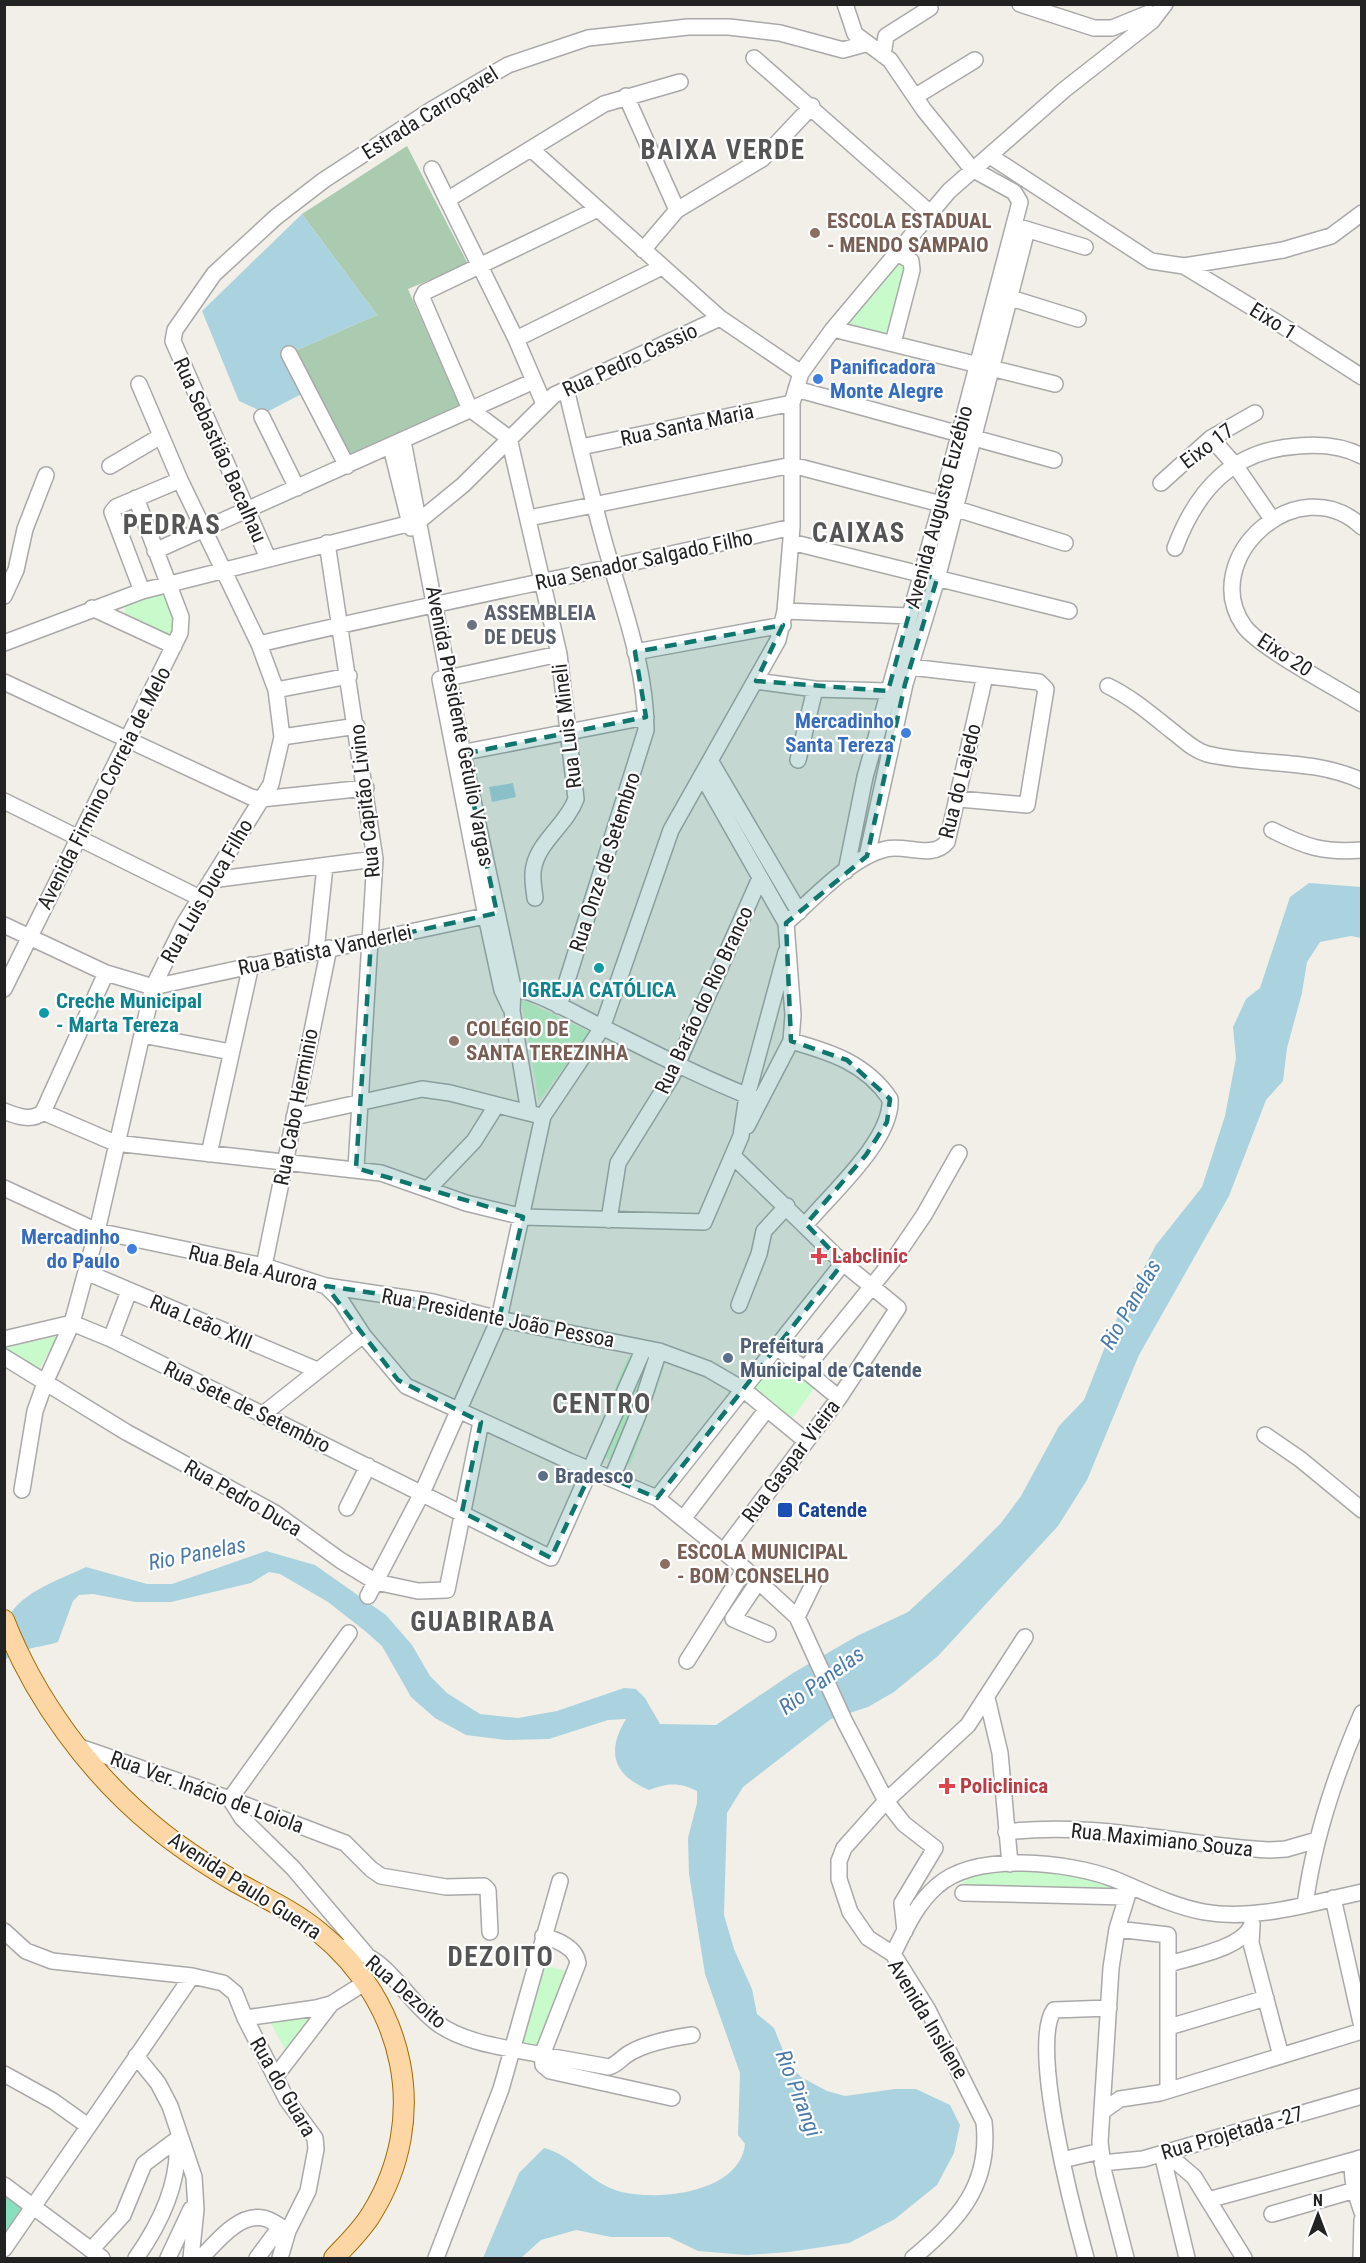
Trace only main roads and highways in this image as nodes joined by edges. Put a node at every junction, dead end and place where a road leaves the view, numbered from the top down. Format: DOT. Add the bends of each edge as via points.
graph roads {
  1 [pos="4,1620"];
  2 [pos="334,2259"];
  1 -- 2 [label="main road, Avenida Paulo Guerra" via="24,1666 60,1725 104,1777 155,1827 207,1864 298,1916 334,1946 366,1982 383,2011 403,2072 405,2103 396,2157 372,2213"];
}
